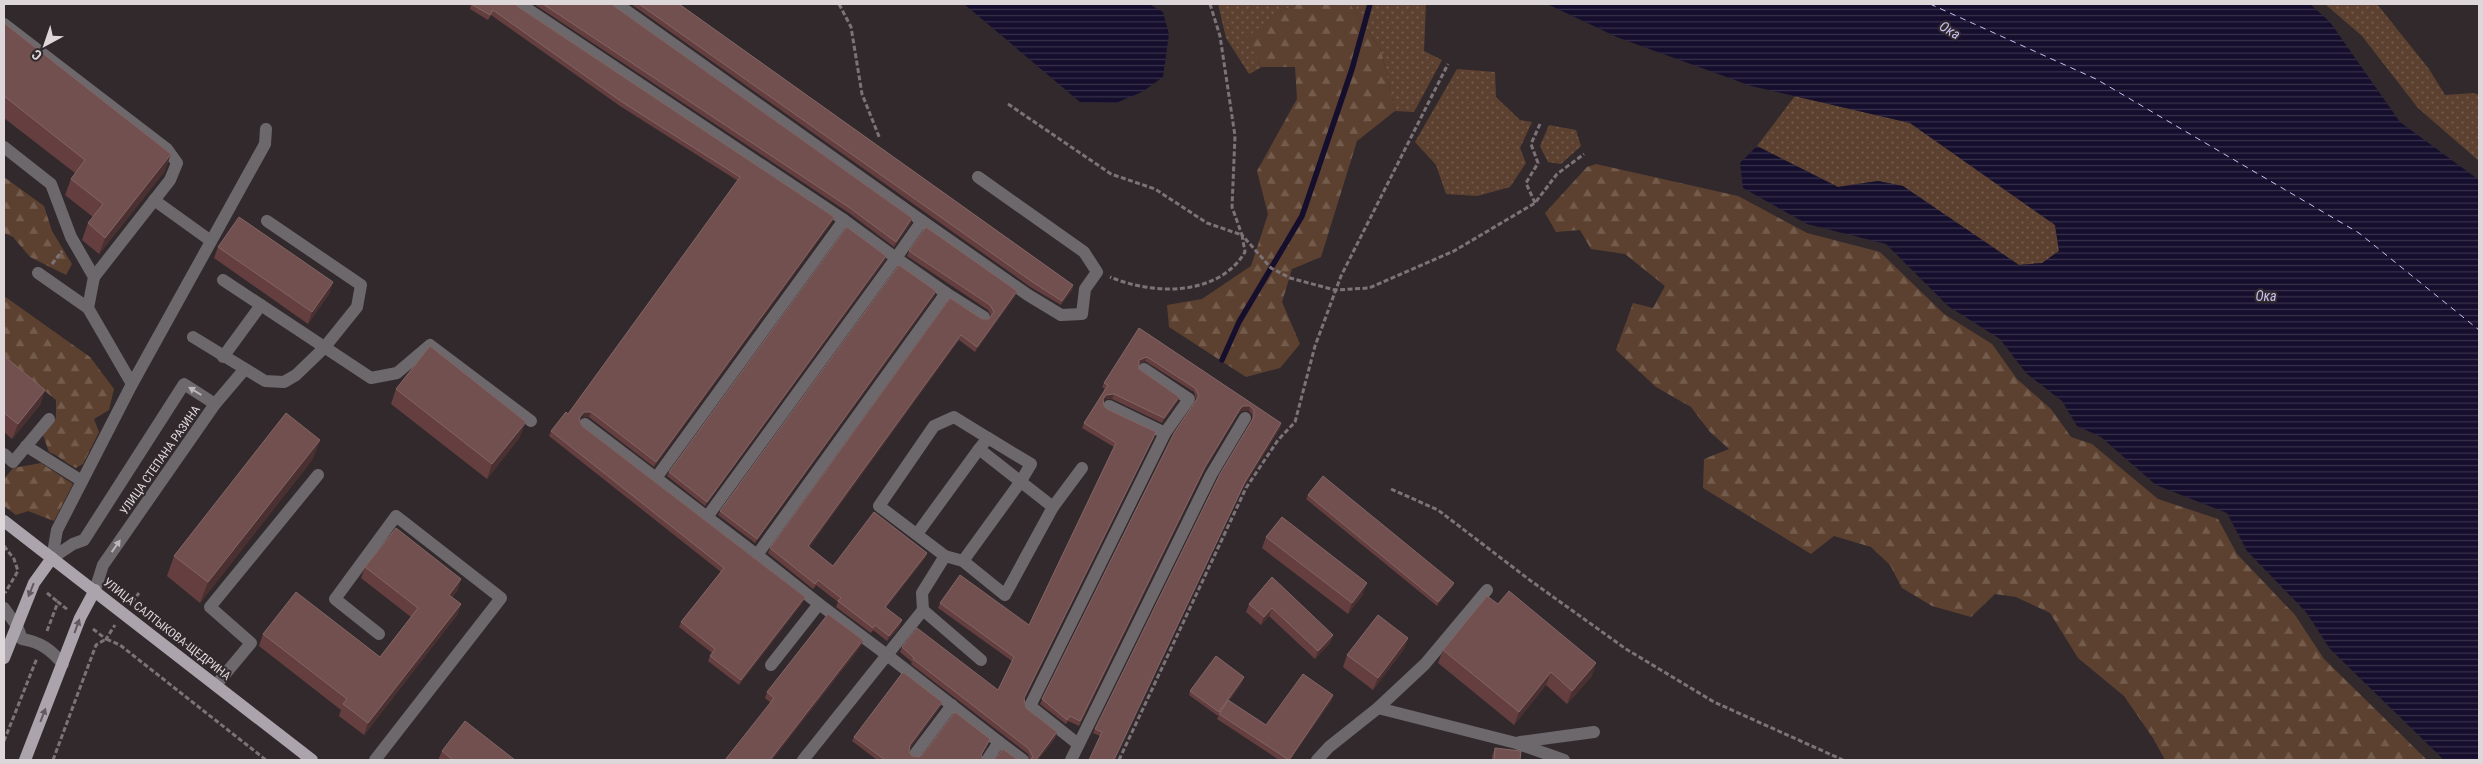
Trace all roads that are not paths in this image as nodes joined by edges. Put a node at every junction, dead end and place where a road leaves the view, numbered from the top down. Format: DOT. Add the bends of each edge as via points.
graph roads {
  1 [pos="520,4"];
  2 [pos="617,4"];
  3 [pos="4,24"];
  4 [pos="266,129"];
  5 [pos="4,146"];
  6 [pos="978,177"];
  7 [pos="154,200"];
  8 [pos="844,220"];
  9 [pos="267,221"];
  10 [pos="922,221"];
  11 [pos="211,241"];
  12 [pos="896,258"];
  13 [pos="41,275"];
  14 [pos="94,277"];
  15 [pos="223,280"];
  16 [pos="946,293"];
  17 [pos="261,305"];
  18 [pos="88,308"];
  19 [pos="984,317"];
  20 [pos="193,337"];
  21 [pos="324,348"];
  22 [pos="223,357"];
  23 [pos="1144,369"];
  24 [pos="244,370"];
  25 [pos="132,384"];
  26 [pos="215,404"];
  27 [pos="1109,406"];
  28 [pos="1245,418"];
  29 [pos="49,419"];
  30 [pos="531,421"];
  31 [pos="585,424"];
  32 [pos="1166,433"];
  33 [pos="988,438"];
  34 [pos="26,446"];
  35 [pos="979,449"];
  36 [pos="4,454"];
  37 [pos="1082,468"];
  38 [pos="318,475"];
  39 [pos="656,478"];
  40 [pos="82,481"];
  41 [pos="1021,481"];
  42 [pos="1053,507"];
  43 [pos="707,517"];
  44 [pos="4,520"];
  45 [pos="917,534"];
  46 [pos="757,555"];
  47 [pos="945,556"];
  48 [pos="52,558"];
  49 [pos="963,561"];
  50 [pos="95,590"];
  51 [pos="1487,590"];
  52 [pos="819,604"];
  53 [pos="4,608"];
  54 [pos="922,610"];
  55 [pos="17,626"];
  56 [pos="379,634"];
  57 [pos="887,655"];
  58 [pos="4,658"];
  59 [pos="981,660"];
  60 [pos="63,664"];
  61 [pos="771,665"];
  62 [pos="216,685"];
  63 [pos="952,705"];
  64 [pos="1378,708"];
  65 [pos="1594,732"];
  66 [pos="999,742"];
  67 [pos="1516,743"];
  68 [pos="1078,744"];
  69 [pos="1329,747"];
  70 [pos="915,754"];
  71 [pos="25,760"];
  72 [pos="312,760"];
  73 [pos="375,760"];
  74 [pos="803,760"];
  75 [pos="987,760"];
  76 [pos="1023,760"];
  77 [pos="1071,760"];
  78 [pos="1316,760"];
  79 [pos="1330,760"];
  80 [pos="1564,760"];
  1 -- 8 [label="street"];
  2 -- 10 [label="street"];
  3 -- 7 [label="street" via="167,149 177,163 170,180"];
  4 -- 11 [label="street" via="265,144"];
  5 -- 14 [label="street" via="51,184 71,237"];
  6 -- 10 [label="street" via="1084,252 1097,272 1085,289 1082,314 1061,315"];
  7 -- 11 [label="street"];
  7 -- 14 [label="street"];
  8 -- 12 [label="street"];
  8 -- 39 [label="street"];
  9 -- 21 [label="street" via="361,285 357,307"];
  10 -- 12 [label="street"];
  11 -- 25 [label="street"];
  12 -- 16 [label="street"];
  12 -- 43 [label="street"];
  13 -- 18 [label="street"];
  14 -- 18 [label="street"];
  15 -- 17 [label="street"];
  16 -- 19 [label="street"];
  16 -- 46 [label="street"];
  17 -- 21 [label="street"];
  17 -- 22 [label="street"];
  18 -- 25 [label="street"];
  20 -- 22 [label="street"];
  21 -- 24 [label="street" via="284,382 265,382"];
  21 -- 30 [label="street" via="371,378 397,373 430,345"];
  22 -- 24 [label="street"];
  23 -- 32 [label="street" via="1189,398"];
  24 -- 26 [label="street"];
  25 -- 40 [label="street"];
  26 -- 48 [label="street, УЛИЦА СТЕПАНА РАЗИНА, one-way" via="184,384 84,540"];
  50 -- 26 [label="street, УЛИЦА СТЕПАНА РАЗИНА, one-way" via="103,565"];
  27 -- 32 [label="street"];
  28 -- 68 [label="street" via="1211,475"];
  29 -- 34 [label="street"];
  31 -- 39 [label="street"];
  32 -- 68 [label="street" via="1030,706"];
  33 -- 35 [label="street"];
  33 -- 41 [label="street" via="1030,464"];
  33 -- 45 [label="street" via="954,417 934,426 879,506"];
  34 -- 36 [label="street" via="13,462"];
  34 -- 40 [label="street"];
  35 -- 41 [label="street"];
  35 -- 45 [label="street"];
  37 -- 42 [label="street"];
  38 -- 62 [label="street" via="210,607 250,642"];
  39 -- 43 [label="street"];
  40 -- 48 [label="street" via="57,530"];
  41 -- 42 [label="street"];
  41 -- 49 [label="street"];
  42 -- 49 [label="street" via="1005,595"];
  43 -- 46 [label="street"];
  44 -- 48 [label="main road, УЛИЦА САЛТЫКОВА-ЩЕДРИНА"];
  45 -- 47 [label="street"];
  46 -- 52 [label="street"];
  47 -- 49 [label="street"];
  47 -- 54 [label="street" via="922,593"];
  48 -- 50 [label="main road, УЛИЦА САЛТЫКОВА-ЩЕДРИНА"];
  48 -- 55 [label="main road, УЛИЦА СТЕПАНА РАЗИНА, one-way" via="34,583"];
  60 -- 50 [label="main road, УЛИЦА СТЕПАНА РАЗИНА, one-way" via="80,618"];
  50 -- 62 [label="main road, УЛИЦА САЛТЫКОВА-ЩЕДРИНА"];
  51 -- 64 [label="street" via="1425,664"];
  52 -- 57 [label="street"];
  52 -- 61 [label="street"];
  53 -- 55 [label="street"];
  54 -- 57 [label="street"];
  54 -- 59 [label="street"];
  55 -- 58 [label="main road, УЛИЦА СТЕПАНА РАЗИНА"];
  55 -- 60 [label="street" via="22,639 42,644"];
  56 -- 73 [label="street" via="335,599 396,516 501,598"];
  57 -- 63 [label="street"];
  57 -- 74 [label="street"];
  71 -- 60 [label="main road, УЛИЦА СТЕПАНА РАЗИНА, one-way"];
  62 -- 72 [label="main road, УЛИЦА САЛТЫКОВА-ЩЕДРИНА"];
  63 -- 66 [label="street"];
  63 -- 70 [label="street"];
  64 -- 67 [label="street"];
  64 -- 69 [label="street"];
  65 -- 67 [label="street"];
  66 -- 75 [label="street"];
  66 -- 76 [label="street"];
  67 -- 80 [label="street"];
  68 -- 77 [label="street"];
  69 -- 78 [label="street"];
  69 -- 79 [label="street"];
}
